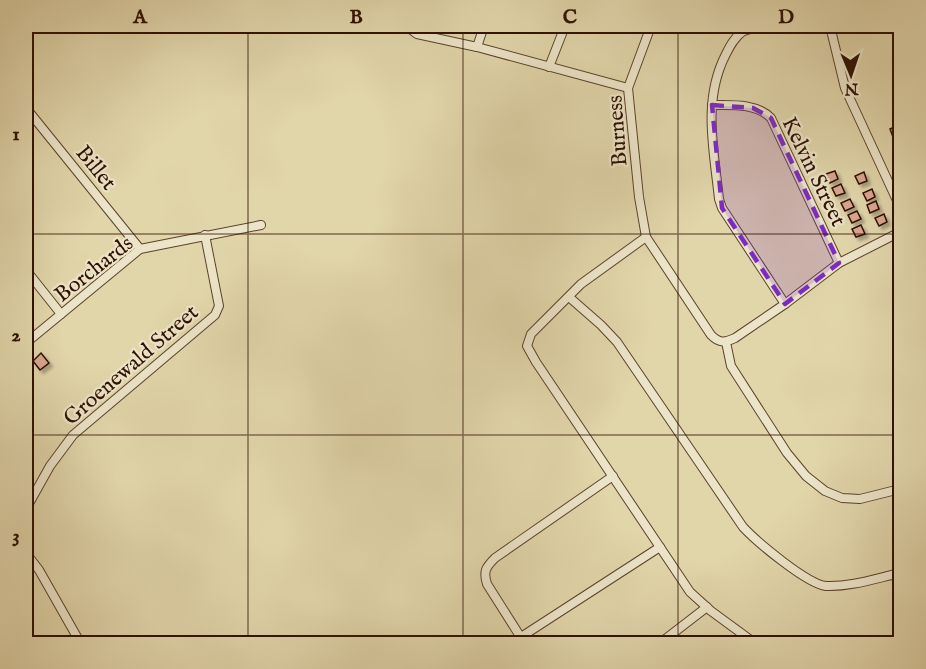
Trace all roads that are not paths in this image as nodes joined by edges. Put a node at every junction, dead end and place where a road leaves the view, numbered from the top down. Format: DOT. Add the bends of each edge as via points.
graph roads {
  1 [pos="406,26"];
  2 [pos="484,26"];
  3 [pos="565,26"];
  4 [pos="651,26"];
  5 [pos="768,26"];
  6 [pos="830,26"];
  7 [pos="477,47"];
  8 [pos="549,67"];
  9 [pos="628,88"];
  10 [pos="712,105"];
  11 [pos="26,108"];
  12 [pos="900,207"];
  13 [pos="261,225"];
  14 [pos="900,232"];
  15 [pos="206,235"];
  16 [pos="646,237"];
  17 [pos="140,249"];
  18 [pos="839,263"];
  19 [pos="26,270"];
  20 [pos="569,297"];
  21 [pos="785,304"];
  22 [pos="61,314"];
  23 [pos="723,342"];
  24 [pos="26,343"];
  25 [pos="613,476"];
  26 [pos="900,489"];
  27 [pos="26,509"];
  28 [pos="660,547"];
  29 [pos="26,553"];
  30 [pos="900,573"];
  31 [pos="706,607"];
  32 [pos="523,640"];
  33 [pos="81,644"];
  34 [pos="659,644"];
  35 [pos="756,644"];
  1 -- 7 [label="street" via="417,34"];
  2 -- 7 [label="street"];
  3 -- 8 [label="street"];
  4 -- 9 [label="street, Burness"];
  5 -- 10 [label="street" via="744,31 732,42 723,60"];
  6 -- 12 [label="street" via="845,88"];
  7 -- 8 [label="street"];
  8 -- 9 [label="street"];
  9 -- 16 [label="street, Burness"];
  10 -- 18 [label="street, Kelvin Street" via="753,108 771,118"];
  10 -- 21 [label="street" via="711,128 722,208"];
  11 -- 17 [label="street, Billet"];
  13 -- 15 [label="street, Borchards"];
  14 -- 18 [label="street"];
  15 -- 17 [label="street, Borchards"];
  15 -- 27 [label="street, Groenewald Street" via="219,306 214,315 73,435"];
  16 -- 20 [label="street" via="596,272"];
  16 -- 23 [label="street, Burness" via="711,335"];
  17 -- 22 [label="street, Borchards"];
  18 -- 21 [label="street"];
  19 -- 22 [label="street"];
  20 -- 25 [label="street" via="531,334 527,346"];
  20 -- 30 [label="street" via="617,342 752,537 816,584 842,585"];
  21 -- 23 [label="street"];
  22 -- 24 [label="street, Borchards"];
  23 -- 26 [label="street" via="731,366 806,476 842,498 860,499"];
  25 -- 28 [label="street"];
  25 -- 32 [label="street" via="485,568 487,584"];
  28 -- 31 [label="street" via="690,592"];
  28 -- 32 [label="street"];
  29 -- 33 [label="street"];
  31 -- 34 [label="street"];
  31 -- 35 [label="street"];
}
